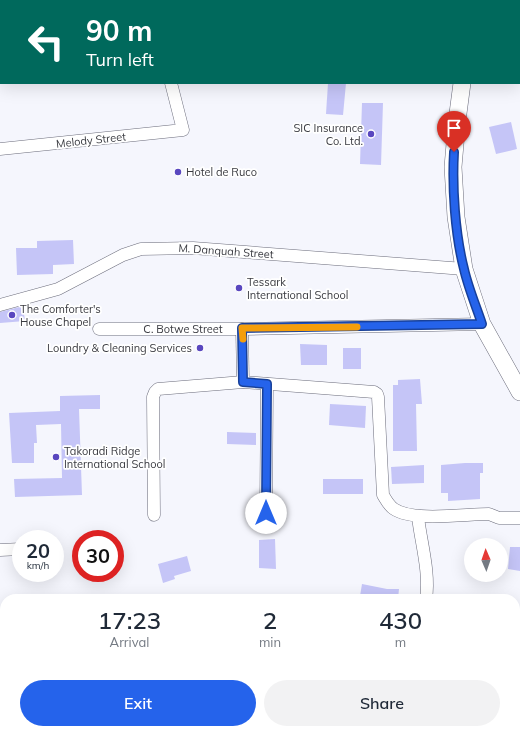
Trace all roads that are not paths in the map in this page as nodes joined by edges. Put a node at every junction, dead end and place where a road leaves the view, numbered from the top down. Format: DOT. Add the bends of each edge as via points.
graph roads {
  1 [pos="171,84"];
  2 [pos="462,84"];
  3 [pos="0,149"];
  4 [pos="464,269"];
  5 [pos="0,305"];
  6 [pos="482,324"];
  7 [pos="242,328"];
  8 [pos="99,329"];
  9 [pos="243,382"];
  10 [pos="267,384"];
  11 [pos="520,392"];
  12 [pos="266,513"];
  13 [pos="154,515"];
  14 [pos="418,516"];
  15 [pos="520,518"];
  16 [pos="12,549"];
  17 [pos="0,550"];
  18 [pos="426,594"];
  1 -- 3 [label="street, Melody Street" via="183,130"];
  2 -- 4 [label="street" via="453,167 456,217"];
  4 -- 5 [label="street, M. Danquah Street" via="193,248 141,249 123,255 58,289"];
  4 -- 6 [label="street"];
  6 -- 7 [label="street, C. Botwe Street"];
  6 -- 11 [label="street"];
  7 -- 8 [label="street, C. Botwe Street"];
  7 -- 9 [label="street"];
  9 -- 10 [label="street"];
  9 -- 13 [label="street" via="158,389 155,392"];
  10 -- 12 [label="street"];
  10 -- 14 [label="street" via="368,390 377,394 383,495 394,509"];
  14 -- 15 [label="street" via="489,514 499,518"];
  14 -- 18 [label="street" via="425,559"];
  16 -- 17 [label="street"];
}
